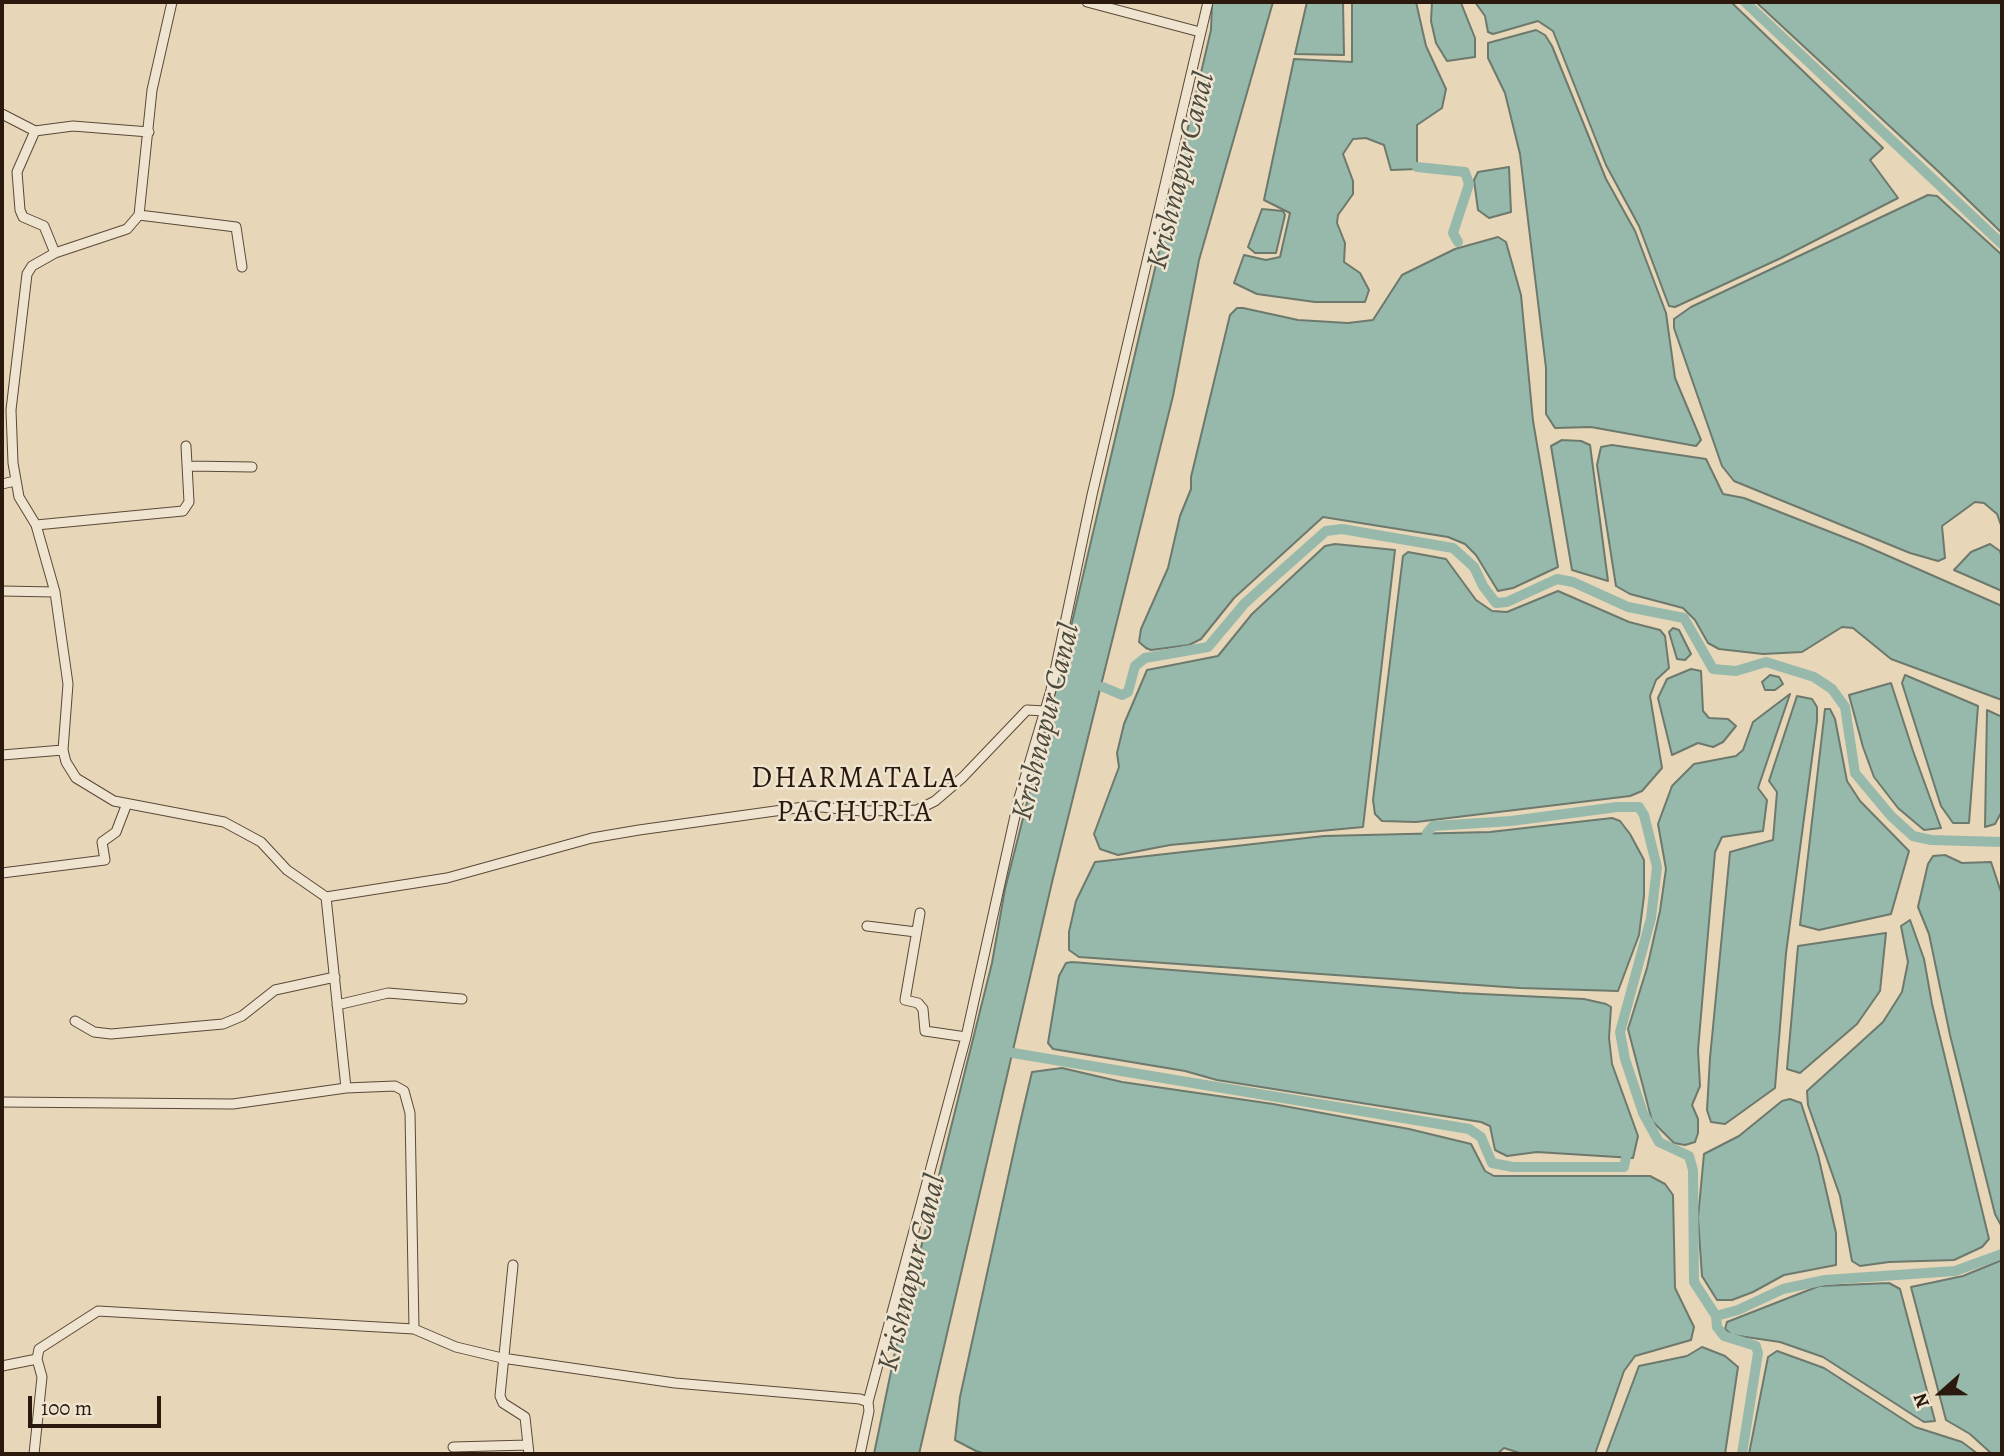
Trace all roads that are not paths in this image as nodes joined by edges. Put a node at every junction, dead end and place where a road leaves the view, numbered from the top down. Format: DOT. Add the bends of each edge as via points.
graph roads {
  1 [pos="172,2"];
  2 [pos="1087,2"];
  3 [pos="1208,2"];
  4 [pos="1200,32"];
  5 [pos="2,114"];
  6 [pos="35,131"];
  7 [pos="149,132"];
  8 [pos="139,215"];
  9 [pos="55,253"];
  10 [pos="242,267"];
  11 [pos="186,446"];
  12 [pos="188,466"];
  13 [pos="252,467"];
  14 [pos="15,481"];
  15 [pos="2,484"];
  16 [pos="36,525"];
  17 [pos="2,591"];
  18 [pos="55,592"];
  19 [pos="1045,711"];
  20 [pos="63,750"];
  21 [pos="2,755"];
  22 [pos="126,806"];
  23 [pos="2,873"];
  24 [pos="326,897"];
  25 [pos="920,913"];
  26 [pos="867,926"];
  27 [pos="916,932"];
  28 [pos="335,977"];
  29 [pos="462,999"];
  30 [pos="337,1005"];
  31 [pos="75,1021"];
  32 [pos="966,1037"];
  33 [pos="346,1088"];
  34 [pos="2,1102"];
  35 [pos="513,1265"];
  36 [pos="414,1329"];
  37 [pos="37,1359"];
  38 [pos="502,1359"];
  39 [pos="2,1366"];
  40 [pos="868,1402"];
  41 [pos="453,1447"];
  42 [pos="528,1450"];
  43 [pos="34,1454"];
  44 [pos="860,1454"];
  1 -- 7 [label="street" via="152,90"];
  2 -- 4 [label="street"];
  3 -- 4 [label="street"];
  4 -- 19 [label="street"];
  5 -- 6 [label="street"];
  6 -- 7 [label="street" via="73,126"];
  6 -- 9 [label="street" via="17,172 20,210 23,218 44,226"];
  7 -- 8 [label="street"];
  8 -- 9 [label="street" via="128,229"];
  8 -- 10 [label="street" via="236,227"];
  9 -- 14 [label="street" via="27,274 11,410"];
  11 -- 12 [label="street"];
  12 -- 13 [label="street"];
  12 -- 16 [label="street" via="189,502 183,511"];
  14 -- 15 [label="street"];
  14 -- 16 [label="street"];
  16 -- 18 [label="street"];
  17 -- 18 [label="street"];
  18 -- 20 [label="street" via="68,684"];
  19 -- 24 [label="street" via="1027,710 963,777 917,810 811,806 639,830 592,838 447,878"];
  19 -- 32 [label="street" via="1019,798"];
  20 -- 21 [label="street"];
  20 -- 22 [label="street" via="76,778"];
  22 -- 23 [label="street" via="116,832 102,842 104,860"];
  22 -- 24 [label="street" via="224,822 261,842 288,870"];
  24 -- 28 [label="street"];
  25 -- 27 [label="street"];
  26 -- 27 [label="street"];
  27 -- 32 [label="street" via="905,1000 923,1009 925,1031"];
  28 -- 30 [label="street"];
  28 -- 31 [label="street" via="275,990 242,1016 223,1024 111,1034 94,1032"];
  29 -- 30 [label="street" via="388,993"];
  30 -- 33 [label="street"];
  32 -- 40 [label="street"];
  33 -- 34 [label="street" via="233,1104"];
  33 -- 36 [label="street" via="395,1086 404,1091 408,1101"];
  35 -- 38 [label="street"];
  36 -- 37 [label="street" via="98,1311 43,1345"];
  36 -- 38 [label="street" via="456,1348"];
  37 -- 39 [label="street"];
  37 -- 43 [label="street" via="42,1377"];
  38 -- 40 [label="street"];
  38 -- 42 [label="street" via="500,1396 525,1417"];
  40 -- 44 [label="street"];
  41 -- 42 [label="street"];
}
